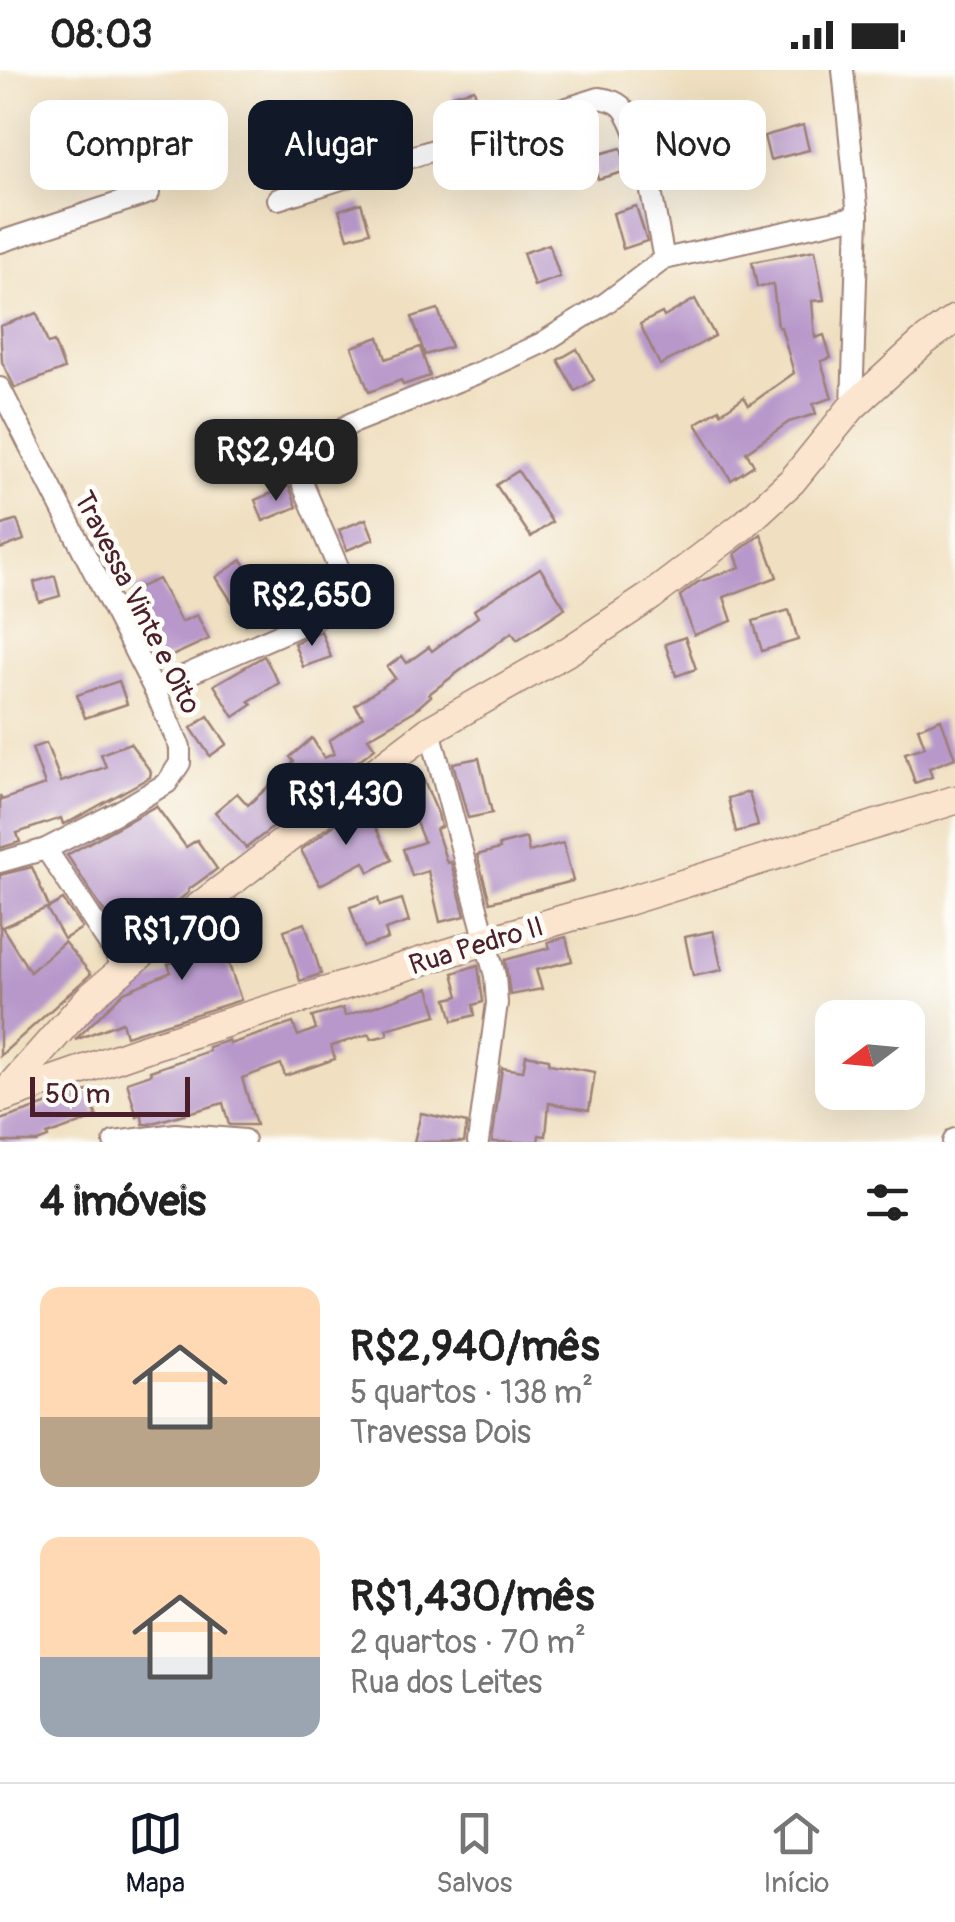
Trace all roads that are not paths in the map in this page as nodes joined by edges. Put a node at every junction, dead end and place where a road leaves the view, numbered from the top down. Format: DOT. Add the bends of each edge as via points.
graph roads {
  1 [pos="842,70"];
  2 [pos="150,192"];
  3 [pos="278,199"];
  4 [pos="858,216"];
  5 [pos="0,242"];
  6 [pos="664,259"];
  7 [pos="955,319"];
  8 [pos="0,388"];
  9 [pos="852,407"];
  10 [pos="154,689"];
  11 [pos="430,730"];
  12 [pos="955,800"];
  13 [pos="46,849"];
  14 [pos="0,862"];
  15 [pos="486,941"];
  16 [pos="124,967"];
  17 [pos="0,1098"];
  18 [pos="244,1140"];
  19 [pos="114,1142"];
  20 [pos="478,1142"];
  1 -- 4 [label="street"];
  2 -- 5 [label="street"];
  3 -- 6 [label="street" via="599,98 620,105 634,131"];
  4 -- 6 [label="street"];
  4 -- 9 [label="street"];
  6 -- 10 [label="street" via="542,342 352,423 309,452 304,485 346,596 335,609"];
  7 -- 9 [label="street"];
  8 -- 10 [label="street, Travessa Vinte e Oito"];
  9 -- 11 [label="street" via="792,481 744,526 570,650"];
  10 -- 13 [label="street, Travessa Vinte e Oito" via="180,748 175,772 167,783"];
  11 -- 15 [label="street"];
  11 -- 16 [label="street"];
  12 -- 15 [label="street, Rua Pedro II"];
  13 -- 14 [label="street, Travessa Vinte e Oito"];
  13 -- 16 [label="street"];
  15 -- 17 [label="street, Rua Pedro II"];
  15 -- 20 [label="street" via="497,1003"];
  16 -- 17 [label="street"];
  18 -- 19 [label="street" via="176,1134"];
}
